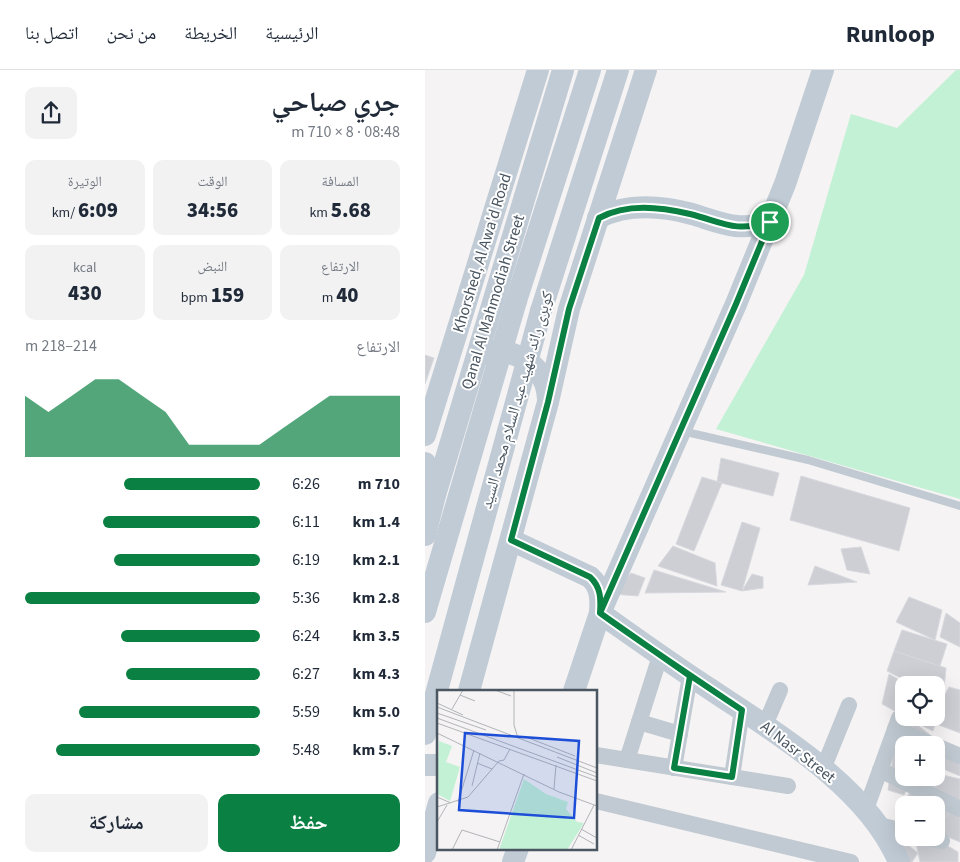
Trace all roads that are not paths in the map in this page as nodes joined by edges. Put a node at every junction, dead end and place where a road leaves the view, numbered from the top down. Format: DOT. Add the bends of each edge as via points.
graph roads {
  1 [pos="538,70"];
  2 [pos="563,70"];
  3 [pos="590,70"];
  4 [pos="618,70"];
  5 [pos="646,70"];
  6 [pos="823,70"];
  7 [pos="599,218"];
  8 [pos="770,222"];
  9 [pos="569,309"];
  10 [pos="490,312"];
  11 [pos="476,358"];
  12 [pos="548,402"];
  13 [pos="680,431"];
  14 [pos="425,435"];
  15 [pos="425,463"];
  16 [pos="430,497"];
  17 [pos="960,506"];
  18 [pos="425,535"];
  19 [pos="511,540"];
  20 [pos="425,612"];
  21 [pos="600,613"];
  22 [pos="660,656"];
  23 [pos="690,676"];
  24 [pos="437,690"];
  25 [pos="437,690"];
  26 [pos="469,690"];
  27 [pos="574,690"];
  28 [pos="780,690"];
  29 [pos="849,705"];
  30 [pos="742,710"];
  31 [pos="639,722"];
  32 [pos="765,725"];
  33 [pos="425,734"];
  34 [pos="680,734"];
  35 [pos="918,736"];
  36 [pos="945,750"];
  37 [pos="597,756"];
  38 [pos="960,756"];
  39 [pos="627,760"];
  40 [pos="674,768"];
  41 [pos="823,769"];
  42 [pos="880,770"];
  43 [pos="732,777"];
  44 [pos="788,786"];
  45 [pos="597,801"];
  46 [pos="433,805"];
  47 [pos="960,808"];
  48 [pos="873,817"];
  49 [pos="895,827"];
  50 [pos="517,850"];
  51 [pos="425,853"];
  52 [pos="513,862"];
  53 [pos="851,862"];
  54 [pos="899,862"];
  1 -- 14 [label="main road, Khorshed, Al Awa'd Road"];
  2 -- 10 [label="main road, Qanal Al Mahmodiah Street"];
  3 -- 20 [label="main road, كوبرى رائد شهيد عبد السلام محمد السيد, bridge" via="516,301"];
  4 -- 24 [label="main road, كوبرى رائد شهيد عبد السلام محمد السيد, bridge" via="541,310"];
  5 -- 7 [label="main road"];
  6 -- 8 [label="main road"];
  7 -- 8 [label="main road" via="618,210 636,208 691,214 735,227"];
  7 -- 9 [label="main road"];
  8 -- 13 [label="main road"];
  9 -- 10 [label="main road" via="545,336 534,341 502,331"];
  9 -- 12 [label="main road"];
  10 -- 11 [label="main road, Qanal Al Mahmodiah Street"];
  11 -- 12 [label="main road" via="499,350 529,361 541,373"];
  11 -- 16 [label="main road, Qanal Al Mahmodiah Street"];
  12 -- 19 [label="main road"];
  13 -- 17 [label="lane" via="807,460"];
  13 -- 21 [label="main road"];
  15 -- 16 [label="main road"];
  16 -- 18 [label="main road, Qanal Al Mahmodiah Street"];
  19 -- 21 [label="main road" via="590,577 600,593"];
  19 -- 26 [label="main road"];
  21 -- 22 [label="main road, Al Nasr Street"];
  21 -- 27 [label="main road"];
  22 -- 23 [label="main road, Al Nasr Street"];
  22 -- 31 [label="street"];
  23 -- 30 [label="main road, Al Nasr Street"];
  23 -- 34 [label="street"];
  25 -- 33 [label="main road, كوبرى رائد شهيد عبد السلام محمد السيد, bridge"];
  28 -- 32 [label="street"];
  29 -- 41 [label="street"];
  30 -- 32 [label="main road, Al Nasr Street"];
  30 -- 43 [label="street"];
  31 -- 34 [label="street"];
  31 -- 39 [label="street"];
  32 -- 41 [label="main road, Al Nasr Street"];
  34 -- 40 [label="street"];
  35 -- 42 [label="street" via="897,723"];
  36 -- 38 [label="street"];
  37 -- 39 [label="street"];
  39 -- 40 [label="street"];
  40 -- 43 [label="street"];
  41 -- 48 [label="main road, Al Nasr Street"];
  42 -- 47 [label="street"];
  42 -- 48 [label="street"];
  43 -- 44 [label="street"];
  45 -- 53 [label="street"];
  46 -- 51 [label="main road"];
  48 -- 49 [label="street"];
  48 -- 54 [label="main road, Al Nasr Street"];
  50 -- 52 [label="main road"];
}
